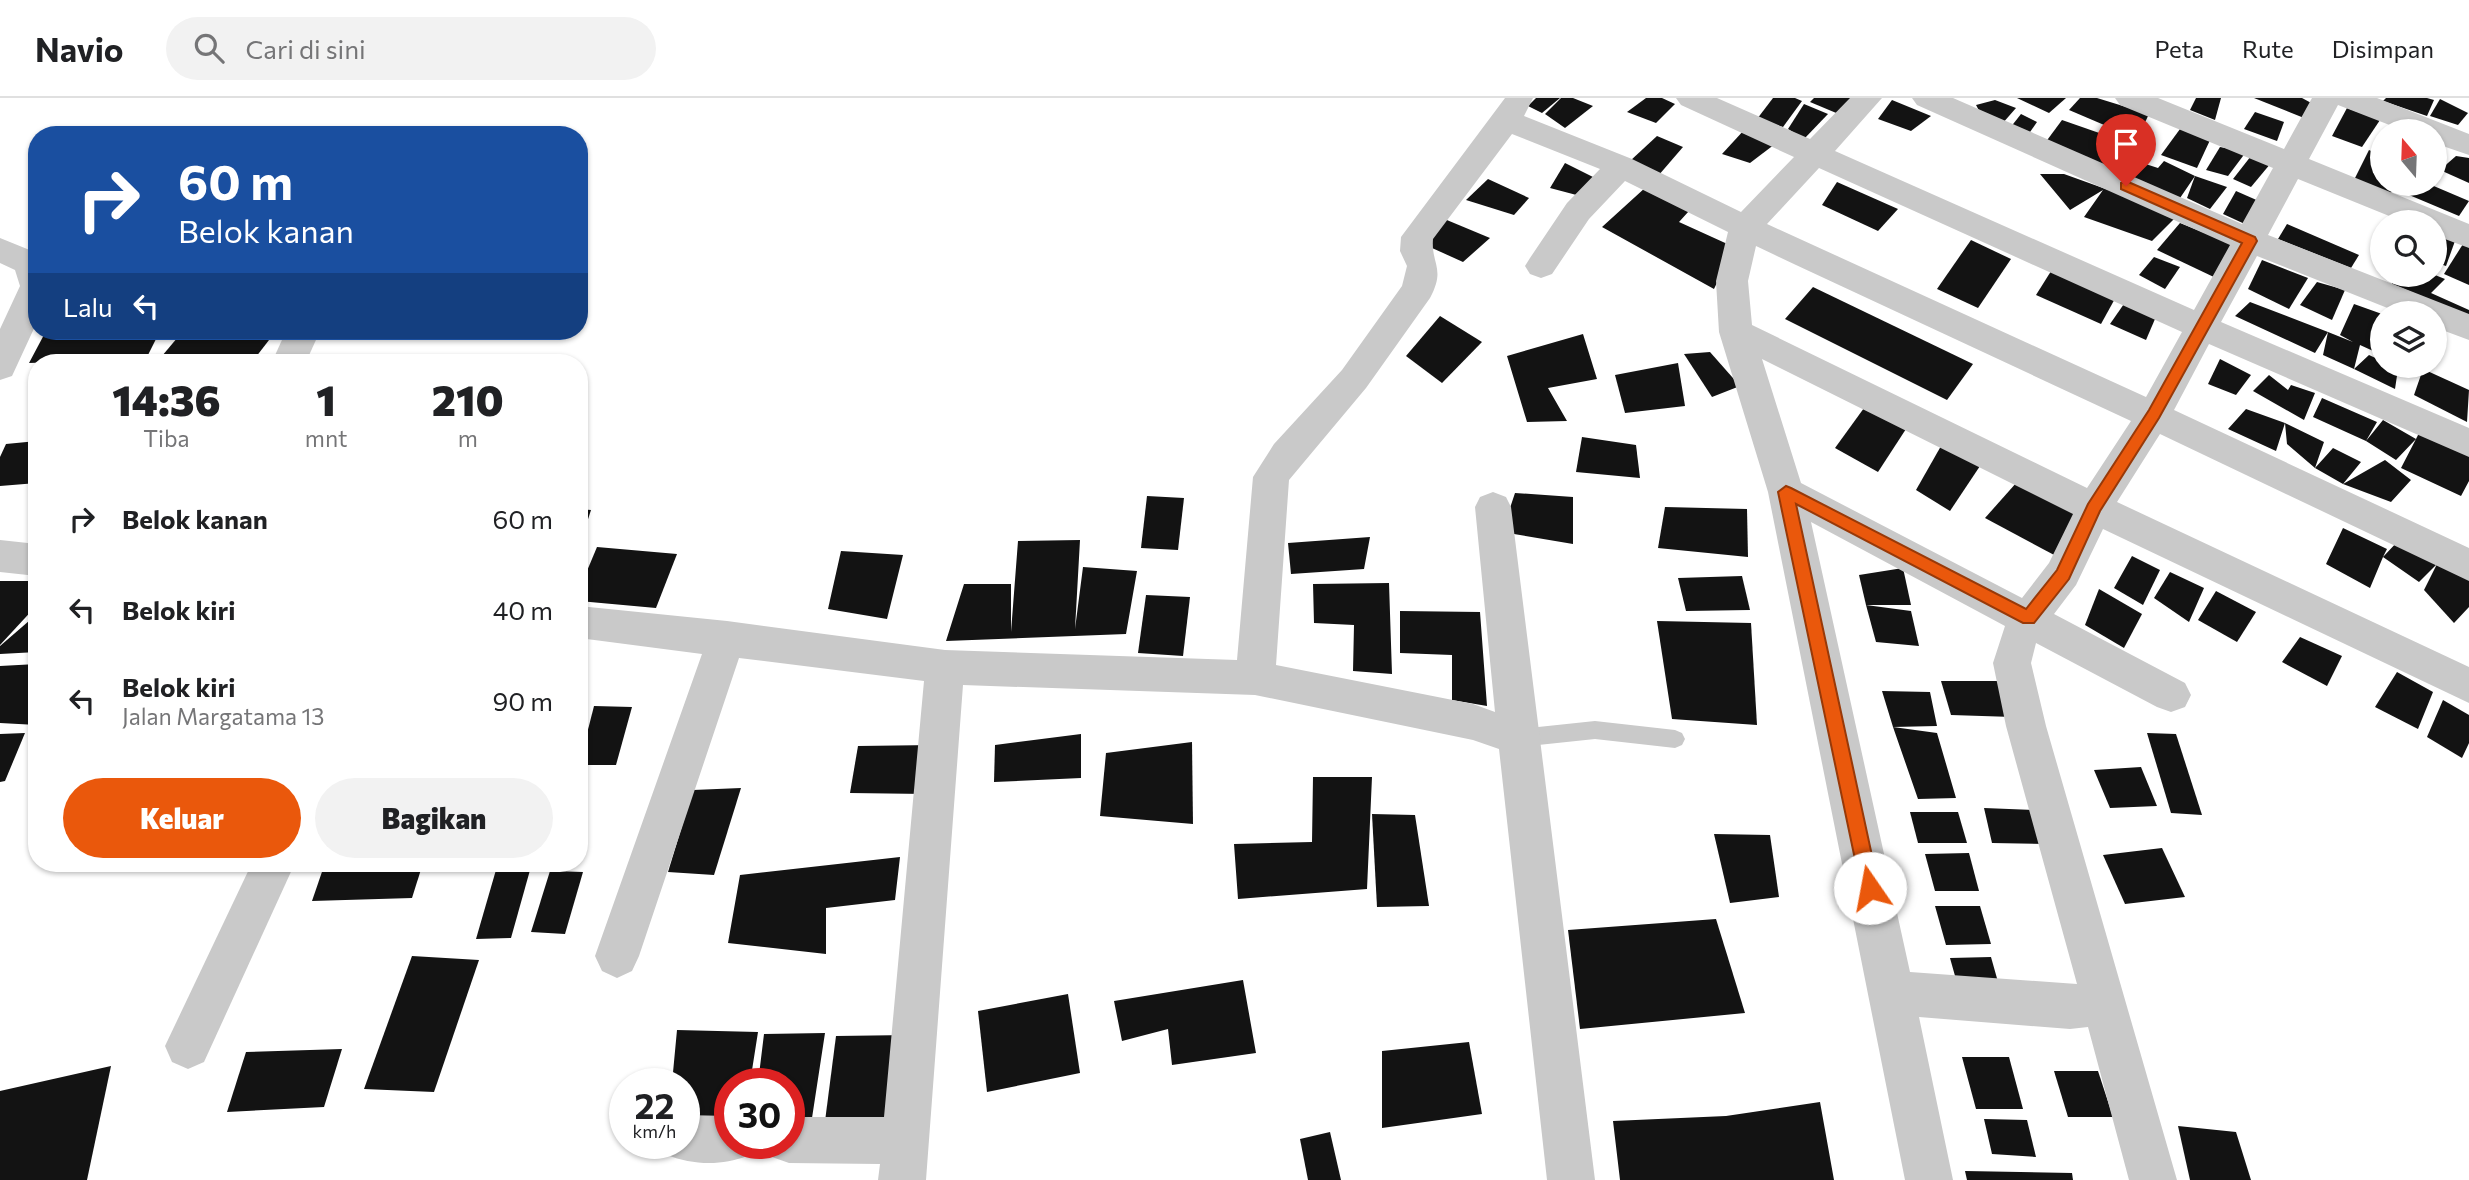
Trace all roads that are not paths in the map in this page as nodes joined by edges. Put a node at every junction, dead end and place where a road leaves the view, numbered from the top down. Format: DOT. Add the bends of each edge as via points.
graph roads {
  1 [pos="1690,98"];
  2 [pos="1867,98"];
  3 [pos="1927,98"];
  4 [pos="2130,98"];
  5 [pos="2327,98"];
  6 [pos="2348,98"];
  7 [pos="1513,109"];
  8 [pos="2469,145"];
  9 [pos="1817,153"];
  10 [pos="2289,163"];
  11 [pos="1621,166"];
  12 [pos="2405,210"];
  13 [pos="1745,228"];
  14 [pos="2447,228"];
  15 [pos="2469,237"];
  16 [pos="2250,241"];
  17 [pos="0,250"];
  18 [pos="28,263"];
  19 [pos="1541,266"];
  20 [pos="28,304"];
  21 [pos="2201,327"];
  22 [pos="2469,327"];
  23 [pos="1735,332"];
  24 [pos="0,366"];
  25 [pos="2154,414"];
  26 [pos="2469,443"];
  27 [pos="1786,492"];
  28 [pos="1493,507"];
  29 [pos="2094,508"];
  30 [pos="0,556"];
  31 [pos="28,559"];
  32 [pos="2469,565"];
  33 [pos="2029,618"];
  34 [pos="588,623"];
  35 [pos="726,638"];
  36 [pos="946,667"];
  37 [pos="1255,678"];
  38 [pos="2469,686"];
  39 [pos="2171,695"];
  40 [pos="1518,738"];
  41 [pos="1675,739"];
  42 [pos="270,872"];
  43 [pos="617,956"];
  44 [pos="1892,993"];
  45 [pos="2104,1003"];
  46 [pos="188,1046"];
  47 [pos="805,1143"];
  48 [pos="904,1161"];
  49 [pos="1570,1180"];
  50 [pos="1928,1180"];
  51 [pos="2153,1180"];
  1 -- 9 [label="street"];
  2 -- 9 [label="street"];
  3 -- 16 [label="street"];
  4 -- 10 [label="street"];
  5 -- 10 [label="street"];
  6 -- 8 [label="street"];
  7 -- 11 [label="street" via="1538,131"];
  7 -- 37 [label="street" via="1417,237 1416,251 1423,266 1418,289 1353,379 1271,477"];
  9 -- 13 [label="street"];
  9 -- 21 [label="street"];
  10 -- 12 [label="street"];
  10 -- 16 [label="street"];
  11 -- 13 [label="street"];
  11 -- 19 [label="street" via="1578,211"];
  13 -- 23 [label="street" via="1732,282"];
  13 -- 25 [label="street"];
  14 -- 15 [label="street"];
  16 -- 21 [label="street"];
  16 -- 22 [label="street"];
  17 -- 18 [label="street"];
  20 -- 24 [label="street"];
  21 -- 25 [label="street"];
  21 -- 26 [label="street"];
  23 -- 27 [label="street"];
  23 -- 29 [label="street"];
  25 -- 29 [label="street"];
  25 -- 32 [label="street"];
  27 -- 33 [label="street"];
  27 -- 44 [label="street"];
  28 -- 40 [label="street"];
  29 -- 33 [label="street" via="2063,574"];
  29 -- 38 [label="street"];
  30 -- 31 [label="street"];
  33 -- 39 [label="street"];
  33 -- 45 [label="street" via="2012,663"];
  34 -- 35 [label="street"];
  35 -- 36 [label="street"];
  35 -- 43 [label="street"];
  36 -- 37 [label="street"];
  36 -- 48 [label="street"];
  37 -- 40 [label="street" via="1473,722"];
  40 -- 41 [label="lane" via="1595,730"];
  40 -- 49 [label="street"];
  42 -- 46 [label="street"];
  44 -- 45 [label="street" via="2070,1007"];
  44 -- 50 [label="street"];
  45 -- 51 [label="street"];
  47 -- 48 [label="street"];
}
